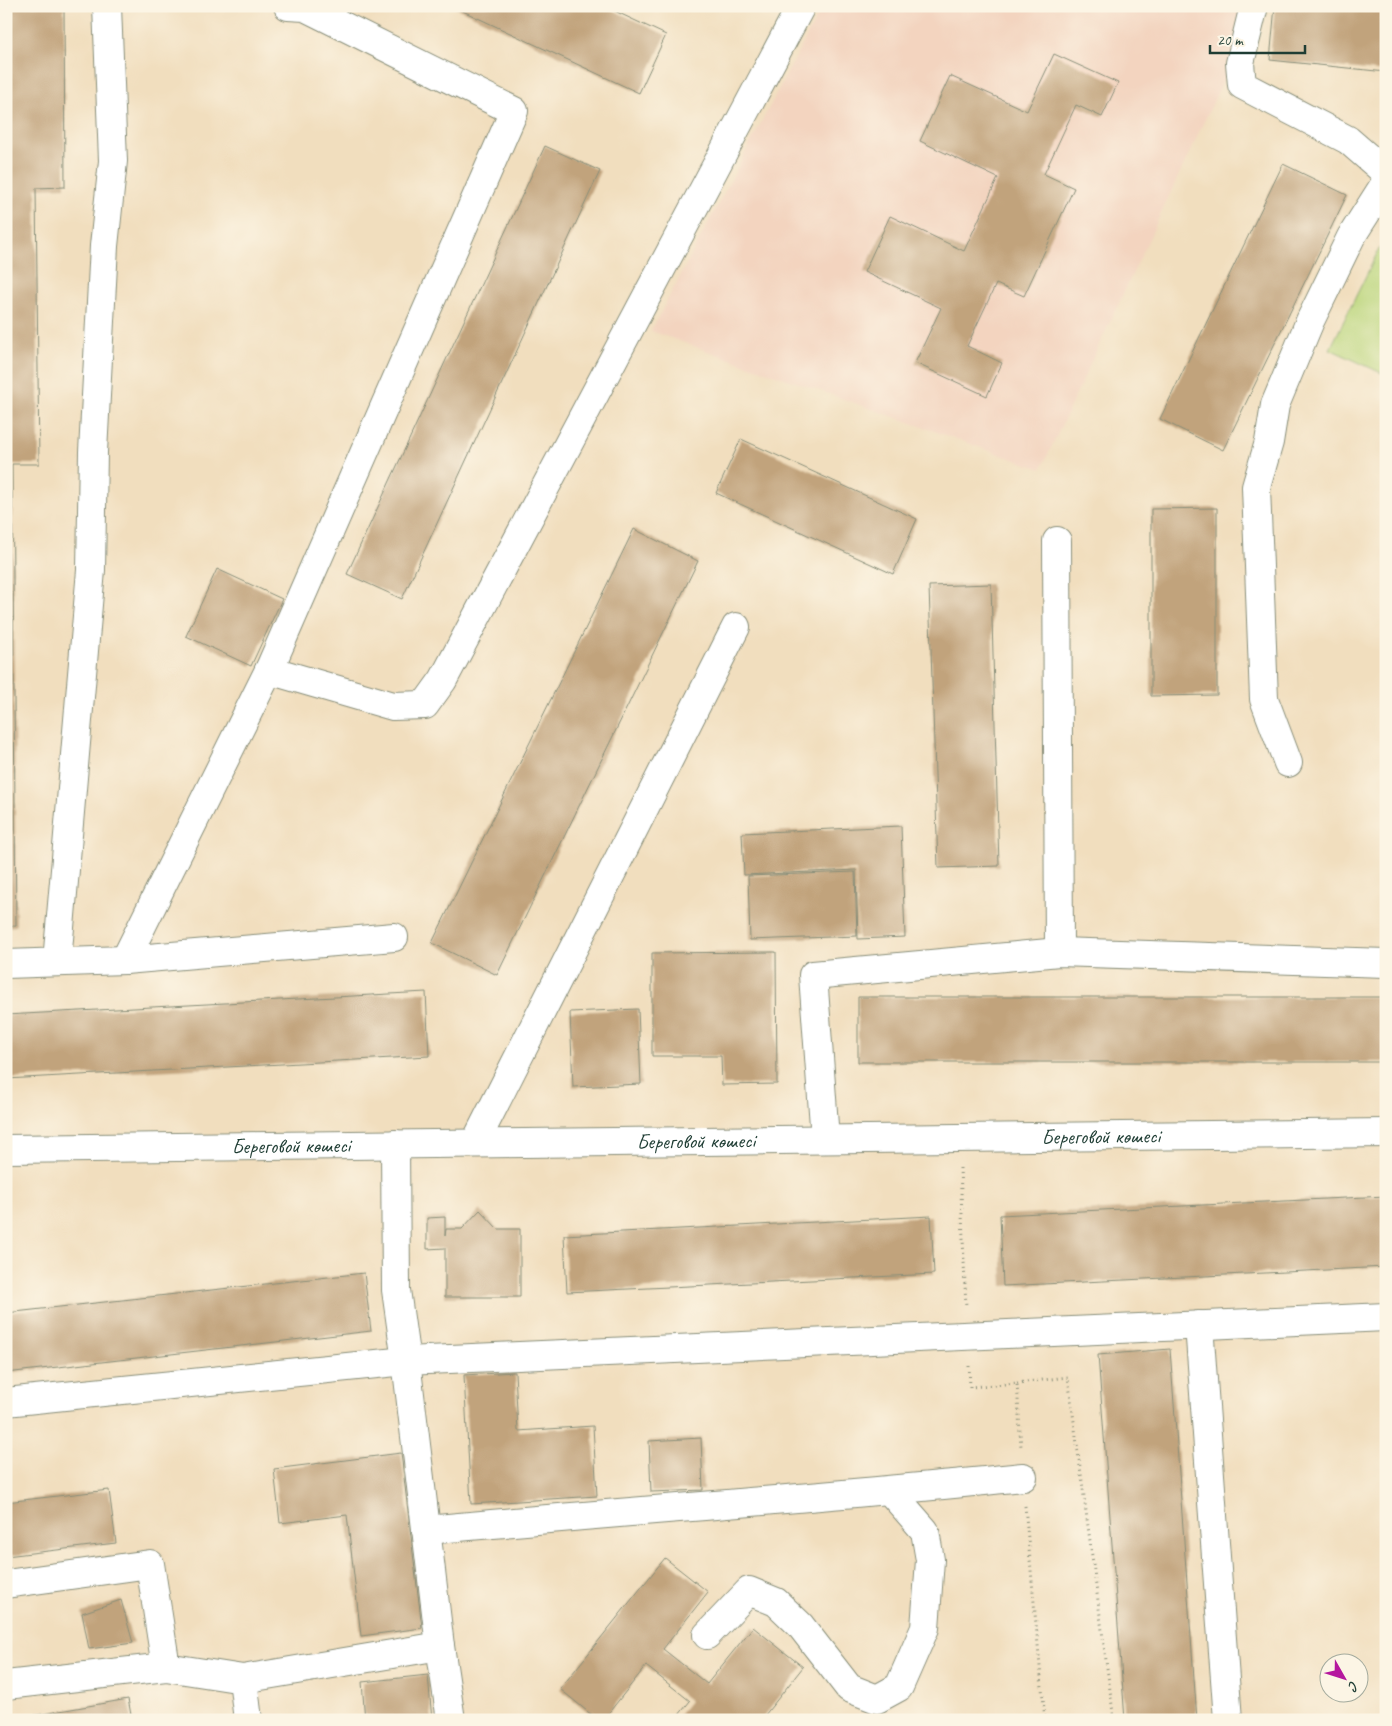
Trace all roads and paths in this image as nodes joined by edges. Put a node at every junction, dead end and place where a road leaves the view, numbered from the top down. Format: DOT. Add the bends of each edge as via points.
graph roads {
  1 [pos="108,6"];
  2 [pos="288,6"];
  3 [pos="801,6"];
  4 [pos="1254,6"];
  5 [pos="1386,173"];
  6 [pos="1386,182"];
  7 [pos="1057,541"];
  8 [pos="736,627"];
  9 [pos="269,670"];
  10 [pos="1288,763"];
  11 [pos="394,938"];
  12 [pos="1059,952"];
  13 [pos="125,960"];
  14 [pos="57,962"];
  15 [pos="1386,963"];
  16 [pos="6,964"];
  17 [pos="1386,1133"];
  18 [pos="958,1138"];
  19 [pos="825,1139"];
  20 [pos="475,1143"];
  21 [pos="395,1144"];
  22 [pos="6,1149"];
  23 [pos="1386,1317"];
  24 [pos="1200,1325"];
  25 [pos="967,1335"];
  26 [pos="406,1361"];
  27 [pos="1017,1384"];
  28 [pos="6,1402"];
  29 [pos="1023,1477"];
  30 [pos="890,1491"];
  31 [pos="426,1530"];
  32 [pos="6,1584"];
  33 [pos="707,1636"];
  34 [pos="440,1646"];
  35 [pos="166,1667"];
  36 [pos="243,1679"];
  37 [pos="6,1685"];
  38 [pos="248,1720"];
  39 [pos="451,1720"];
  40 [pos="1045,1720"];
  41 [pos="1114,1720"];
  42 [pos="1228,1720"];
  1 -- 14 [label="street" via="113,161 101,285 91,570"];
  2 -- 9 [label="street" via="305,7 514,110"];
  3 -- 9 [label="street" via="443,680 425,706 393,706"];
  4 -- 5 [label="street" via="1240,63 1242,85 1348,140"];
  6 -- 10 [label="street" via="1351,237 1310,321 1275,405 1269,442 1256,487 1264,699"];
  7 -- 12 [label="street"];
  8 -- 20 [label="street"];
  9 -- 13 [label="street"];
  11 -- 13 [label="street"];
  12 -- 15 [label="street"];
  12 -- 19 [label="street" via="813,975"];
  13 -- 14 [label="street"];
  14 -- 16 [label="street"];
  17 -- 18 [label="street, Береговой көшесі"];
  18 -- 19 [label="street, Береговой көшесі"];
  18 -- 25 [label="path"];
  19 -- 20 [label="street, Береговой көшесі"];
  20 -- 21 [label="street, Береговой көшесі"];
  21 -- 22 [label="street, Береговой көшесі"];
  21 -- 26 [label="street" via="396,1290"];
  23 -- 24 [label="street"];
  24 -- 25 [label="street"];
  24 -- 42 [label="street"];
  25 -- 26 [label="street"];
  25 -- 27 [label="path" via="970,1387"];
  26 -- 28 [label="street"];
  26 -- 31 [label="street"];
  27 -- 29 [label="path"];
  27 -- 41 [label="path" via="1068,1377"];
  29 -- 30 [label="street"];
  29 -- 40 [label="path"];
  30 -- 31 [label="street"];
  30 -- 33 [label="street" via="925,1531 930,1560 926,1628 900,1687 877,1699 849,1688 800,1625 776,1602 750,1591"];
  31 -- 34 [label="street"];
  32 -- 35 [label="street" via="150,1564"];
  34 -- 36 [label="street"];
  34 -- 39 [label="street"];
  35 -- 36 [label="street"];
  35 -- 37 [label="street"];
  36 -- 38 [label="street"];
}
